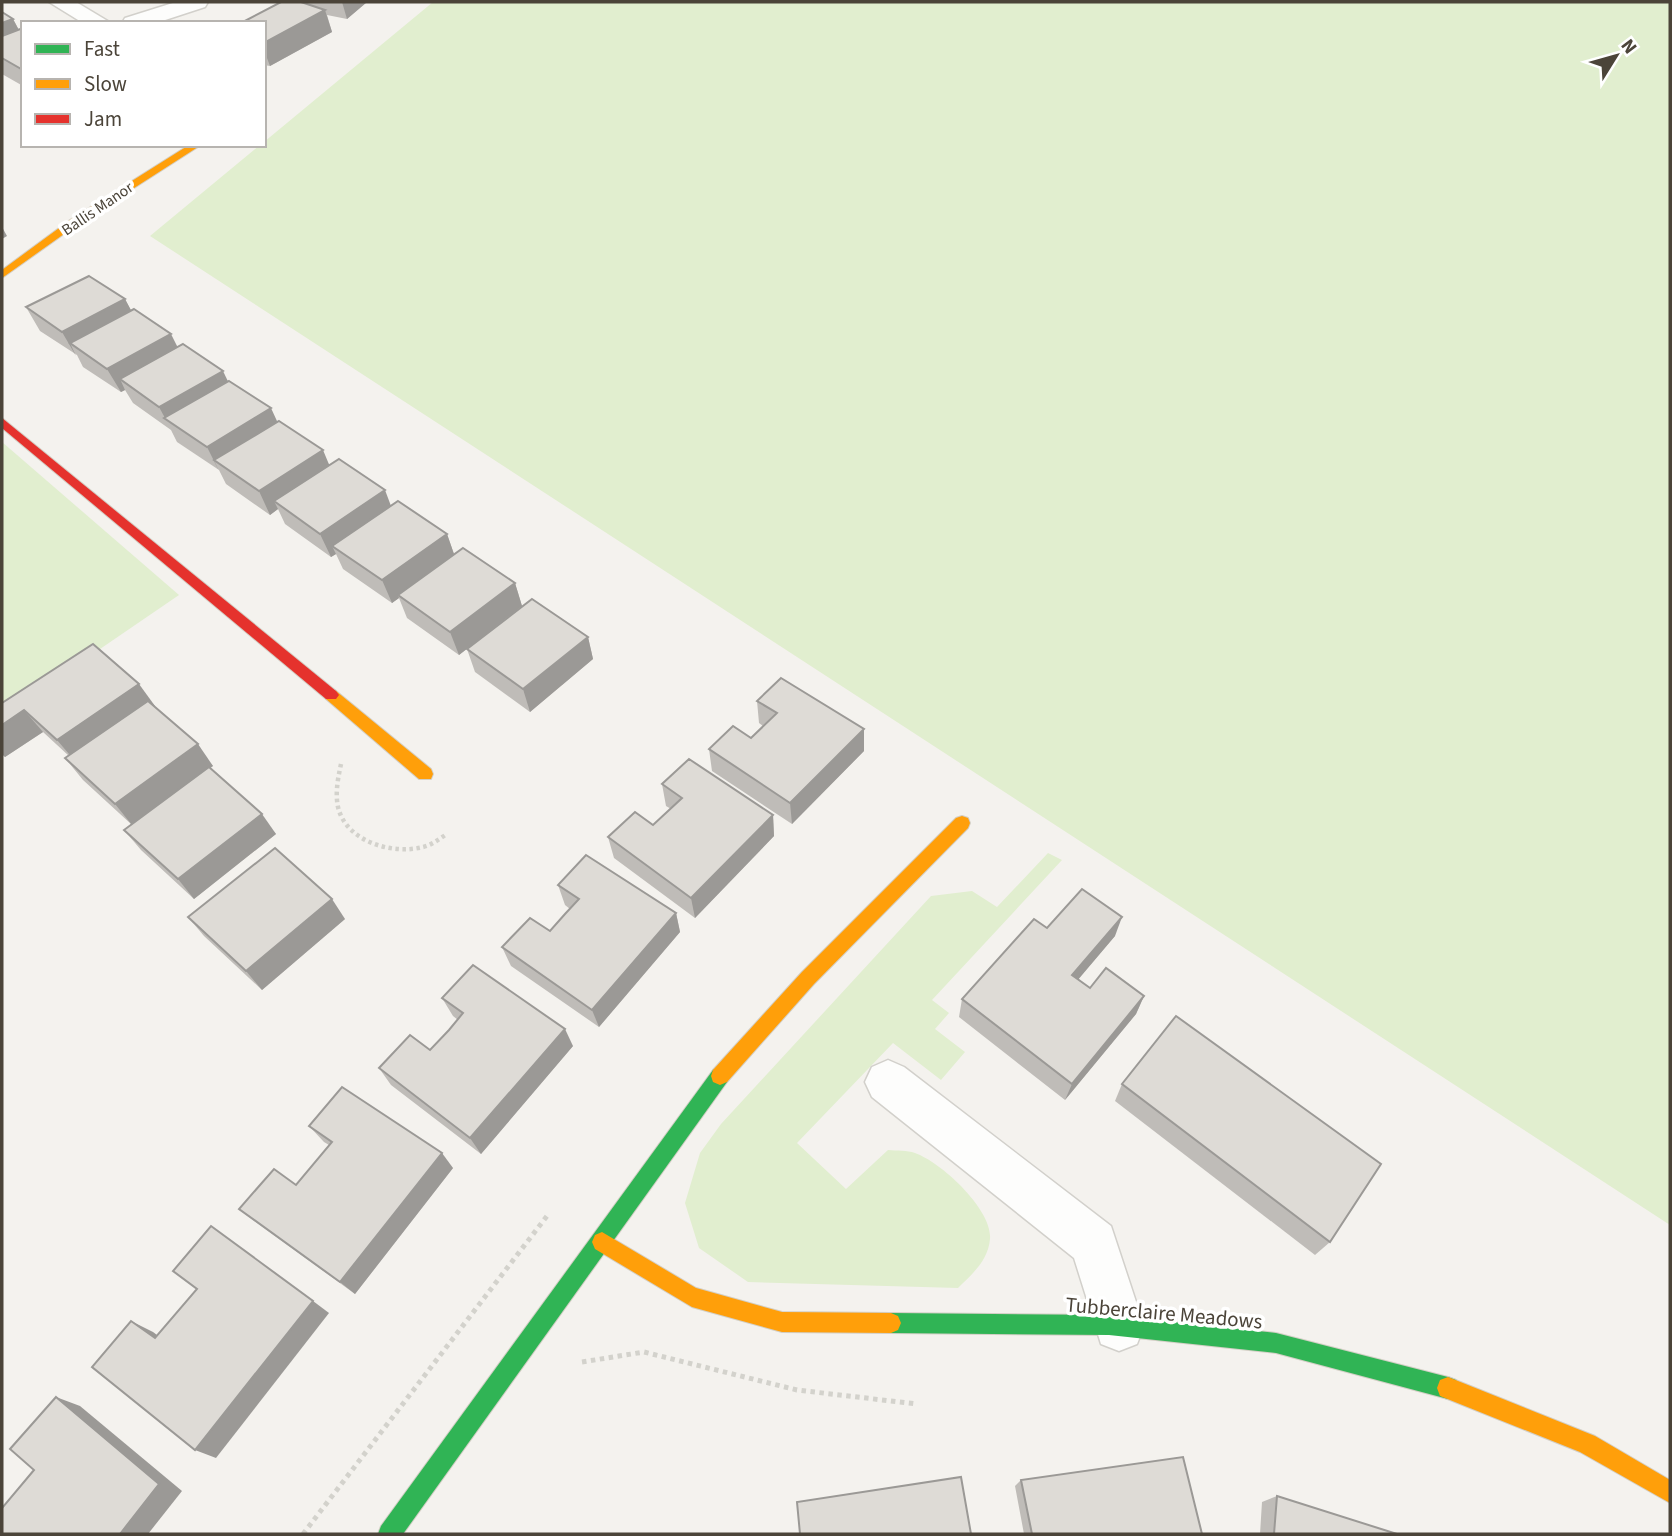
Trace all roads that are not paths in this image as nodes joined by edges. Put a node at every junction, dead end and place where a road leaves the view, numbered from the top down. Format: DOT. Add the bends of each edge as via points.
graph roads {
  1 [pos="61,2"];
  2 [pos="197,2"];
  3 [pos="96,21"];
  4 [pos="139,21"];
  5 [pos="193,147"];
  6 [pos="2,275"];
  7 [pos="2,422"];
  8 [pos="425,774"];
  9 [pos="962,823"];
  10 [pos="888,1082"];
  11 [pos="602,1242"];
  12 [pos="1119,1326"];
  13 [pos="1670,1492"];
  14 [pos="389,1534"];
  1 -- 3 [label="street"];
  2 -- 4 [label="street"];
  5 -- 6 [label="street, Ballis Manor" via="74,222"];
  7 -- 8 [label="street"];
  9 -- 11 [label="street" via="808,978 724,1071"];
  10 -- 12 [label="street" via="1094,1243"];
  11 -- 12 [label="street, Tubberclaire Meadows" via="692,1297 782,1322"];
  11 -- 14 [label="street"];
  12 -- 13 [label="street, Tubberclaire Meadows" via="1276,1343 1443,1386 1587,1444"];
}
